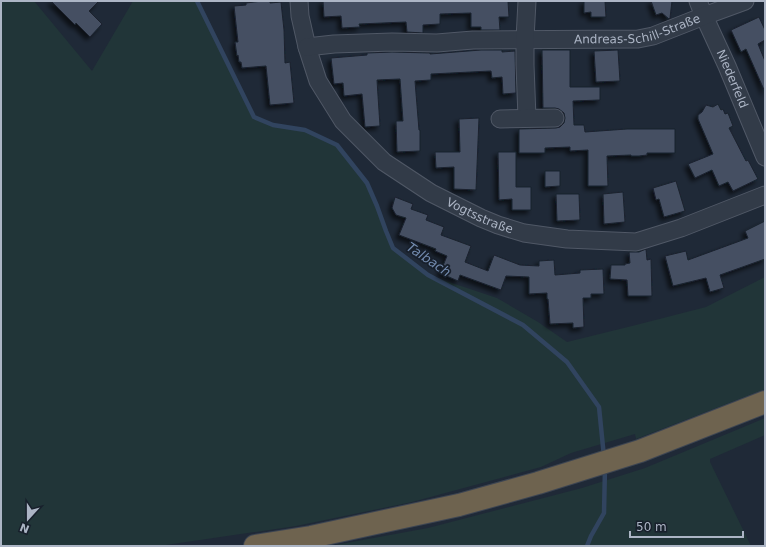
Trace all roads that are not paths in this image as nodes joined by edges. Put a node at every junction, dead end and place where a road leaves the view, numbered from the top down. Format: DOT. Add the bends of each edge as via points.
graph roads {
  1 [pos="299,1"];
  2 [pos="527,1"];
  3 [pos="745,1"];
  4 [pos="701,8"];
  5 [pos="525,39"];
  6 [pos="307,47"];
  7 [pos="527,118"];
  8 [pos="555,118"];
  9 [pos="500,119"];
  10 [pos="765,157"];
  11 [pos="765,195"];
  12 [pos="765,402"];
  13 [pos="255,546"];
  1 -- 6 [label="street, Vogtsstraße"];
  2 -- 5 [label="street"];
  3 -- 4 [label="street, Andreas-Schill-Straße"];
  4 -- 5 [label="street, Andreas-Schill-Straße" via="653,36 638,39"];
  4 -- 10 [label="street, Niederfeld"];
  5 -- 6 [label="street, Andreas-Schill-Straße" via="334,44"];
  5 -- 7 [label="street"];
  6 -- 11 [label="street, Vogtsstraße" via="318,81 343,121 384,162 431,193 498,225 524,233 567,239 636,242 681,228"];
  7 -- 8 [label="street"];
  7 -- 9 [label="street"];
  12 -- 13 [label="highway" via="640,451 538,483 311,537"];
}
